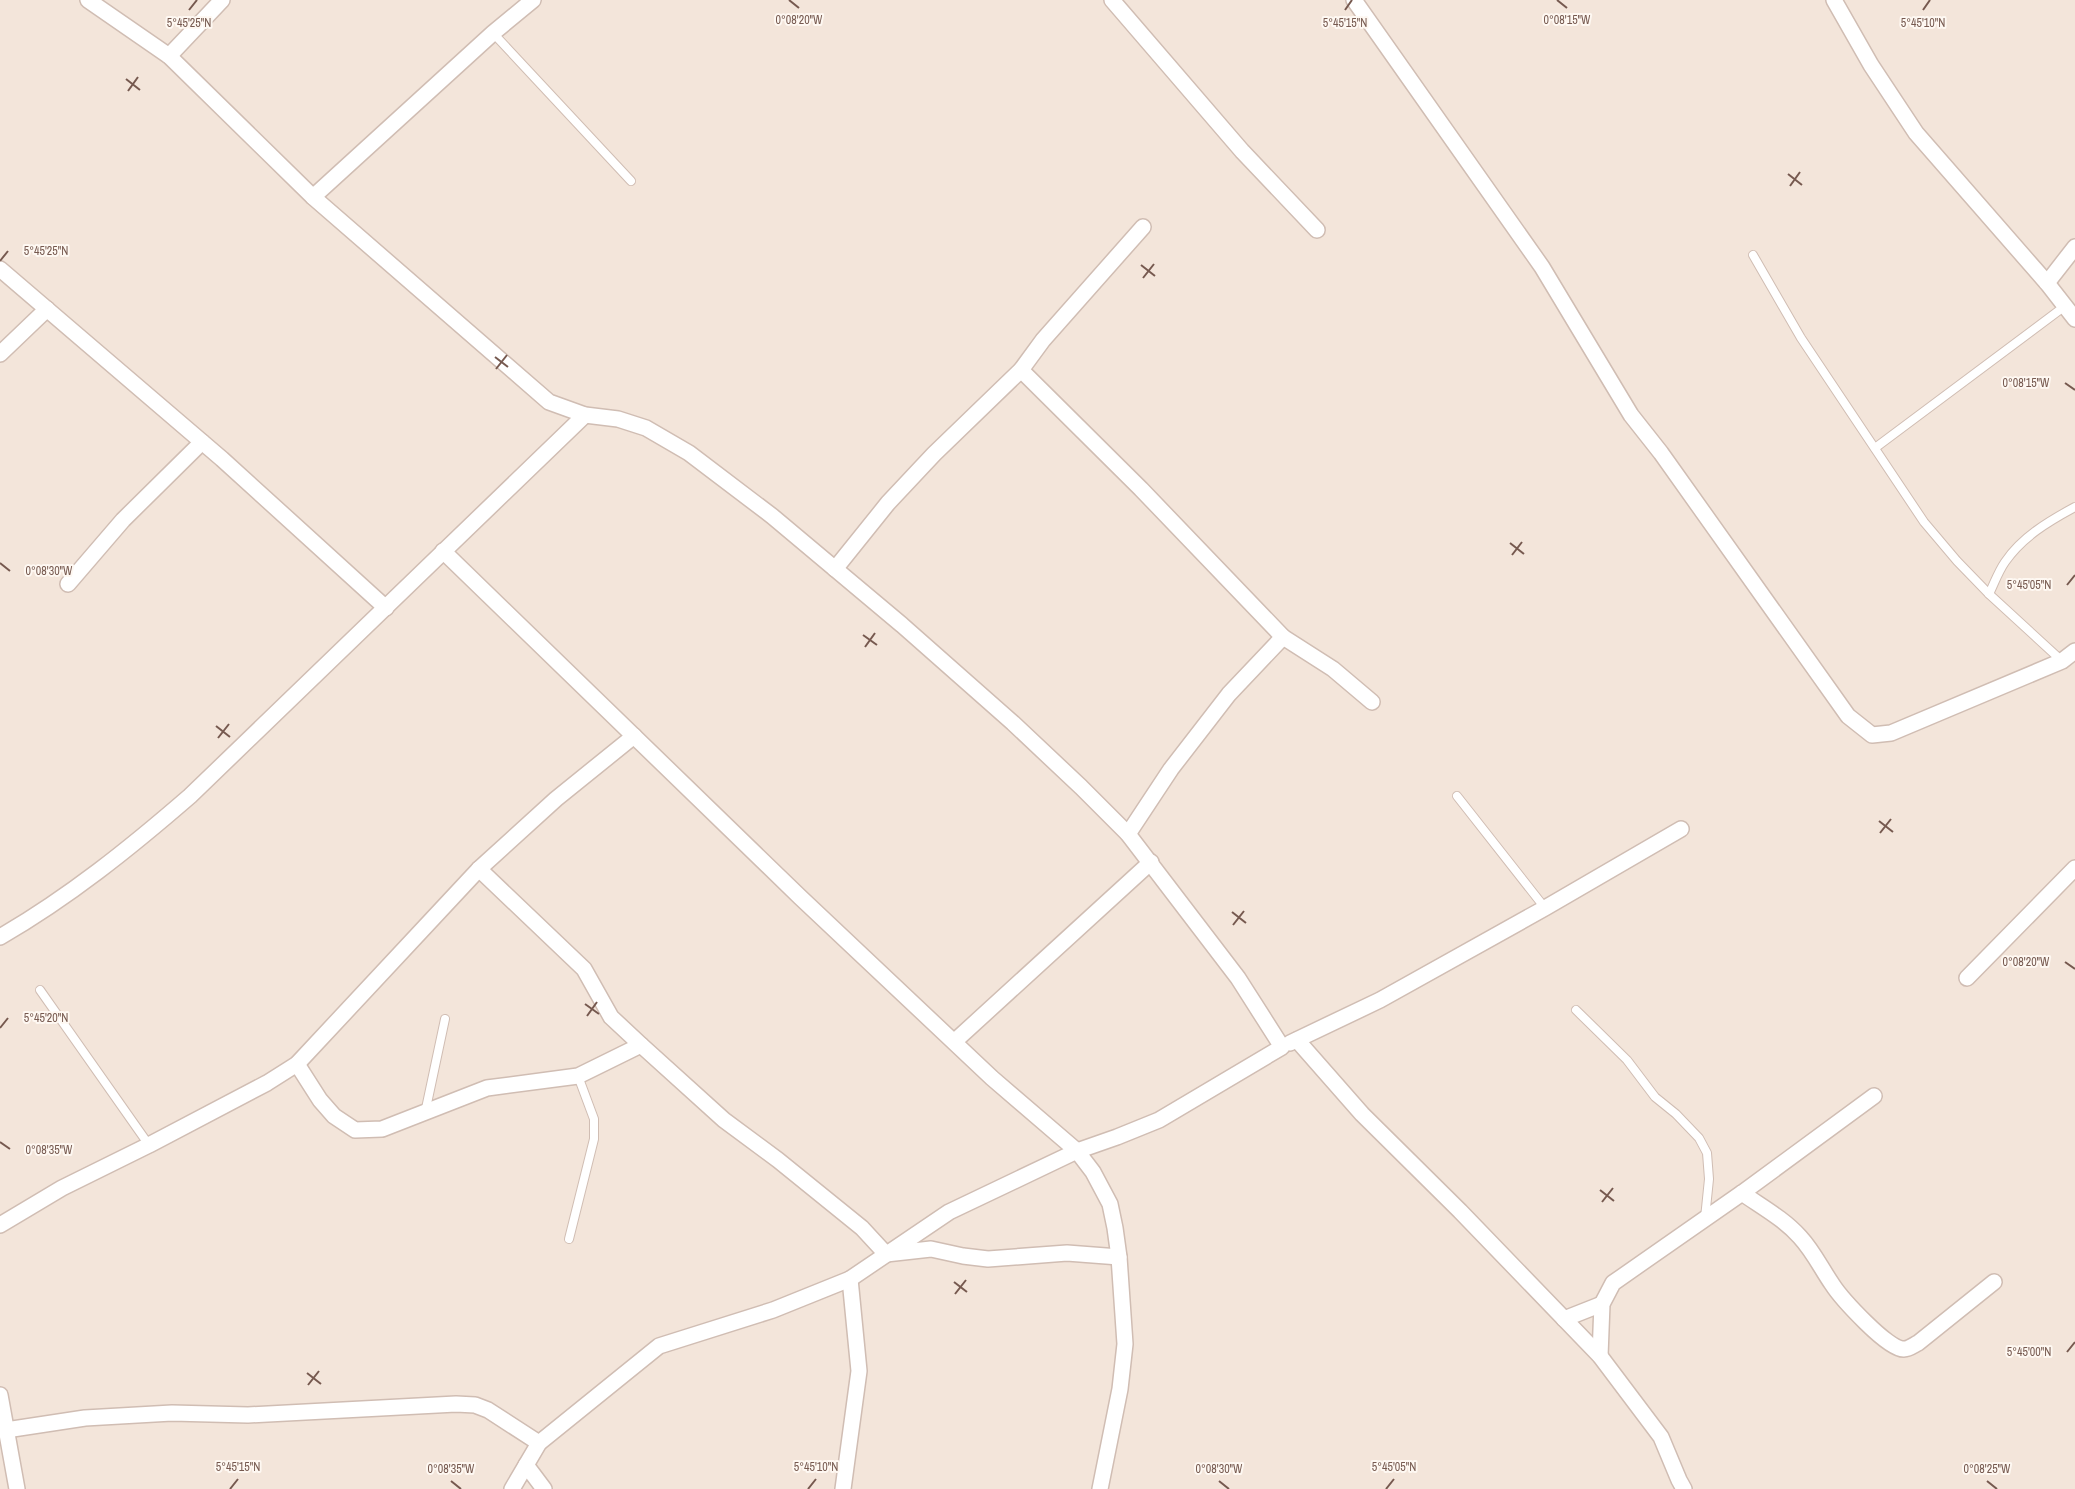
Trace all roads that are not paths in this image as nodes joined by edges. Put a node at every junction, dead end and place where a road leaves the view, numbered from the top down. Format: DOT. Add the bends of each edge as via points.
graph roads {
  1 [pos="88,0"];
  2 [pos="222,0"];
  3 [pos="533,0"];
  4 [pos="1112,0"];
  5 [pos="1354,0"];
  6 [pos="1834,0"];
  7 [pos="493,33"];
  8 [pos="169,56"];
  9 [pos="631,181"];
  10 [pos="313,197"];
  11 [pos="1144,227"];
  12 [pos="1317,230"];
  13 [pos="2075,247"];
  14 [pos="1753,255"];
  15 [pos="0,269"];
  16 [pos="2047,283"];
  17 [pos="2065,306"];
  18 [pos="47,309"];
  19 [pos="2075,319"];
  20 [pos="0,354"];
  21 [pos="1021,370"];
  22 [pos="585,415"];
  23 [pos="202,442"];
  24 [pos="1875,448"];
  25 [pos="2075,506"];
  26 [pos="443,551"];
  27 [pos="835,569"];
  28 [pos="68,584"];
  29 [pos="1989,594"];
  30 [pos="386,608"];
  31 [pos="1283,637"];
  32 [pos="2075,651"];
  33 [pos="2062,661"];
  34 [pos="1372,702"];
  35 [pos="634,736"];
  36 [pos="1457,796"];
  37 [pos="1681,829"];
  38 [pos="1128,834"];
  39 [pos="1151,862"];
  40 [pos="2075,868"];
  41 [pos="479,869"];
  42 [pos="1546,908"];
  43 [pos="0,936"];
  44 [pos="1967,978"];
  45 [pos="40,990"];
  46 [pos="1576,1010"];
  47 [pos="445,1019"];
  48 [pos="1297,1040"];
  49 [pos="955,1041"];
  50 [pos="642,1045"];
  51 [pos="1282,1047"];
  52 [pos="297,1064"];
  53 [pos="578,1076"];
  54 [pos="1874,1096"];
  55 [pos="425,1113"];
  56 [pos="149,1145"];
  57 [pos="1077,1151"];
  58 [pos="1742,1193"];
  59 [pos="1705,1218"];
  60 [pos="0,1225"];
  61 [pos="569,1239"];
  62 [pos="886,1254"];
  63 [pos="1119,1257"];
  64 [pos="850,1279"];
  65 [pos="1994,1282"];
  66 [pos="1602,1304"];
  67 [pos="1564,1319"];
  68 [pos="1600,1356"];
  69 [pos="0,1394"];
  70 [pos="6,1430"];
  71 [pos="539,1443"];
  72 [pos="526,1465"];
  73 [pos="17,1489"];
  74 [pos="512,1489"];
  75 [pos="544,1489"];
  76 [pos="843,1489"];
  77 [pos="1100,1489"];
  78 [pos="1684,1489"];
  1 -- 8 [label="street"];
  2 -- 8 [label="street"];
  3 -- 7 [label="street"];
  4 -- 12 [label="street" via="1242,151"];
  5 -- 33 [label="street" via="1542,267 1631,415 1848,716 1872,735 1891,733"];
  6 -- 16 [label="street" via="1871,65 1916,133"];
  7 -- 9 [label="lane"];
  7 -- 10 [label="street"];
  8 -- 10 [label="street"];
  10 -- 22 [label="street" via="549,402"];
  11 -- 21 [label="street" via="1043,340"];
  13 -- 16 [label="street"];
  14 -- 24 [label="lane" via="1801,338"];
  15 -- 18 [label="street"];
  16 -- 17 [label="street"];
  17 -- 19 [label="street"];
  17 -- 24 [label="lane"];
  18 -- 20 [label="street"];
  18 -- 23 [label="street"];
  21 -- 27 [label="street" via="888,503"];
  21 -- 31 [label="street"];
  22 -- 26 [label="street"];
  22 -- 27 [label="street" via="618,419 646,428 690,453"];
  23 -- 28 [label="street" via="123,520"];
  23 -- 30 [label="street"];
  24 -- 29 [label="lane" via="1924,522"];
  25 -- 29 [label="lane" via="2025,540 2005,562"];
  26 -- 30 [label="street"];
  26 -- 35 [label="street"];
  27 -- 38 [label="street" via="1013,723"];
  29 -- 33 [label="lane"];
  30 -- 43 [label="street" via="190,796 139,840 84,884"];
  31 -- 34 [label="street" via="1333,669"];
  31 -- 38 [label="street" via="1229,694 1171,769"];
  32 -- 33 [label="street"];
  35 -- 41 [label="street" via="556,799"];
  35 -- 49 [label="street"];
  36 -- 42 [label="lane"];
  37 -- 42 [label="street"];
  38 -- 39 [label="street"];
  39 -- 49 [label="street"];
  39 -- 51 [label="street" via="1238,978"];
  40 -- 44 [label="street"];
  41 -- 50 [label="street" via="584,969 611,1017"];
  41 -- 52 [label="street"];
  42 -- 48 [label="street" via="1380,1000"];
  45 -- 56 [label="lane"];
  46 -- 59 [label="lane" via="1627,1060 1655,1097 1699,1138 1707,1153 1710,1179"];
  47 -- 55 [label="lane"];
  48 -- 51 [label="street"];
  48 -- 67 [label="street" via="1362,1114"];
  49 -- 57 [label="street" via="992,1078"];
  50 -- 53 [label="street"];
  50 -- 62 [label="street" via="724,1120 862,1228"];
  51 -- 57 [label="street" via="1159,1120"];
  52 -- 55 [label="street" via="334,1116 355,1130 382,1129"];
  52 -- 56 [label="street"];
  53 -- 55 [label="street" via="487,1088"];
  53 -- 61 [label="lane" via="594,1120 594,1139"];
  54 -- 58 [label="street"];
  56 -- 60 [label="street" via="62,1188"];
  57 -- 62 [label="street" via="948,1212"];
  57 -- 63 [label="street" via="1110,1204"];
  58 -- 59 [label="street"];
  58 -- 65 [label="street" via="1800,1237 1832,1284 1892,1346 1904,1349 1918,1343"];
  59 -- 66 [label="street" via="1613,1283"];
  62 -- 63 [label="street" via="931,1249 988,1258 1067,1253"];
  62 -- 64 [label="street"];
  63 -- 77 [label="street" via="1125,1344 1120,1389"];
  64 -- 71 [label="street" via="773,1310 659,1346"];
  64 -- 76 [label="street" via="859,1371"];
  66 -- 67 [label="street"];
  66 -- 68 [label="street"];
  67 -- 68 [label="street"];
  68 -- 78 [label="street" via="1661,1437"];
  69 -- 70 [label="street"];
  70 -- 71 [label="street" via="85,1418 456,1404 475,1405 488,1410"];
  70 -- 73 [label="street"];
  71 -- 72 [label="street"];
  72 -- 74 [label="street"];
  72 -- 75 [label="street"];
}
